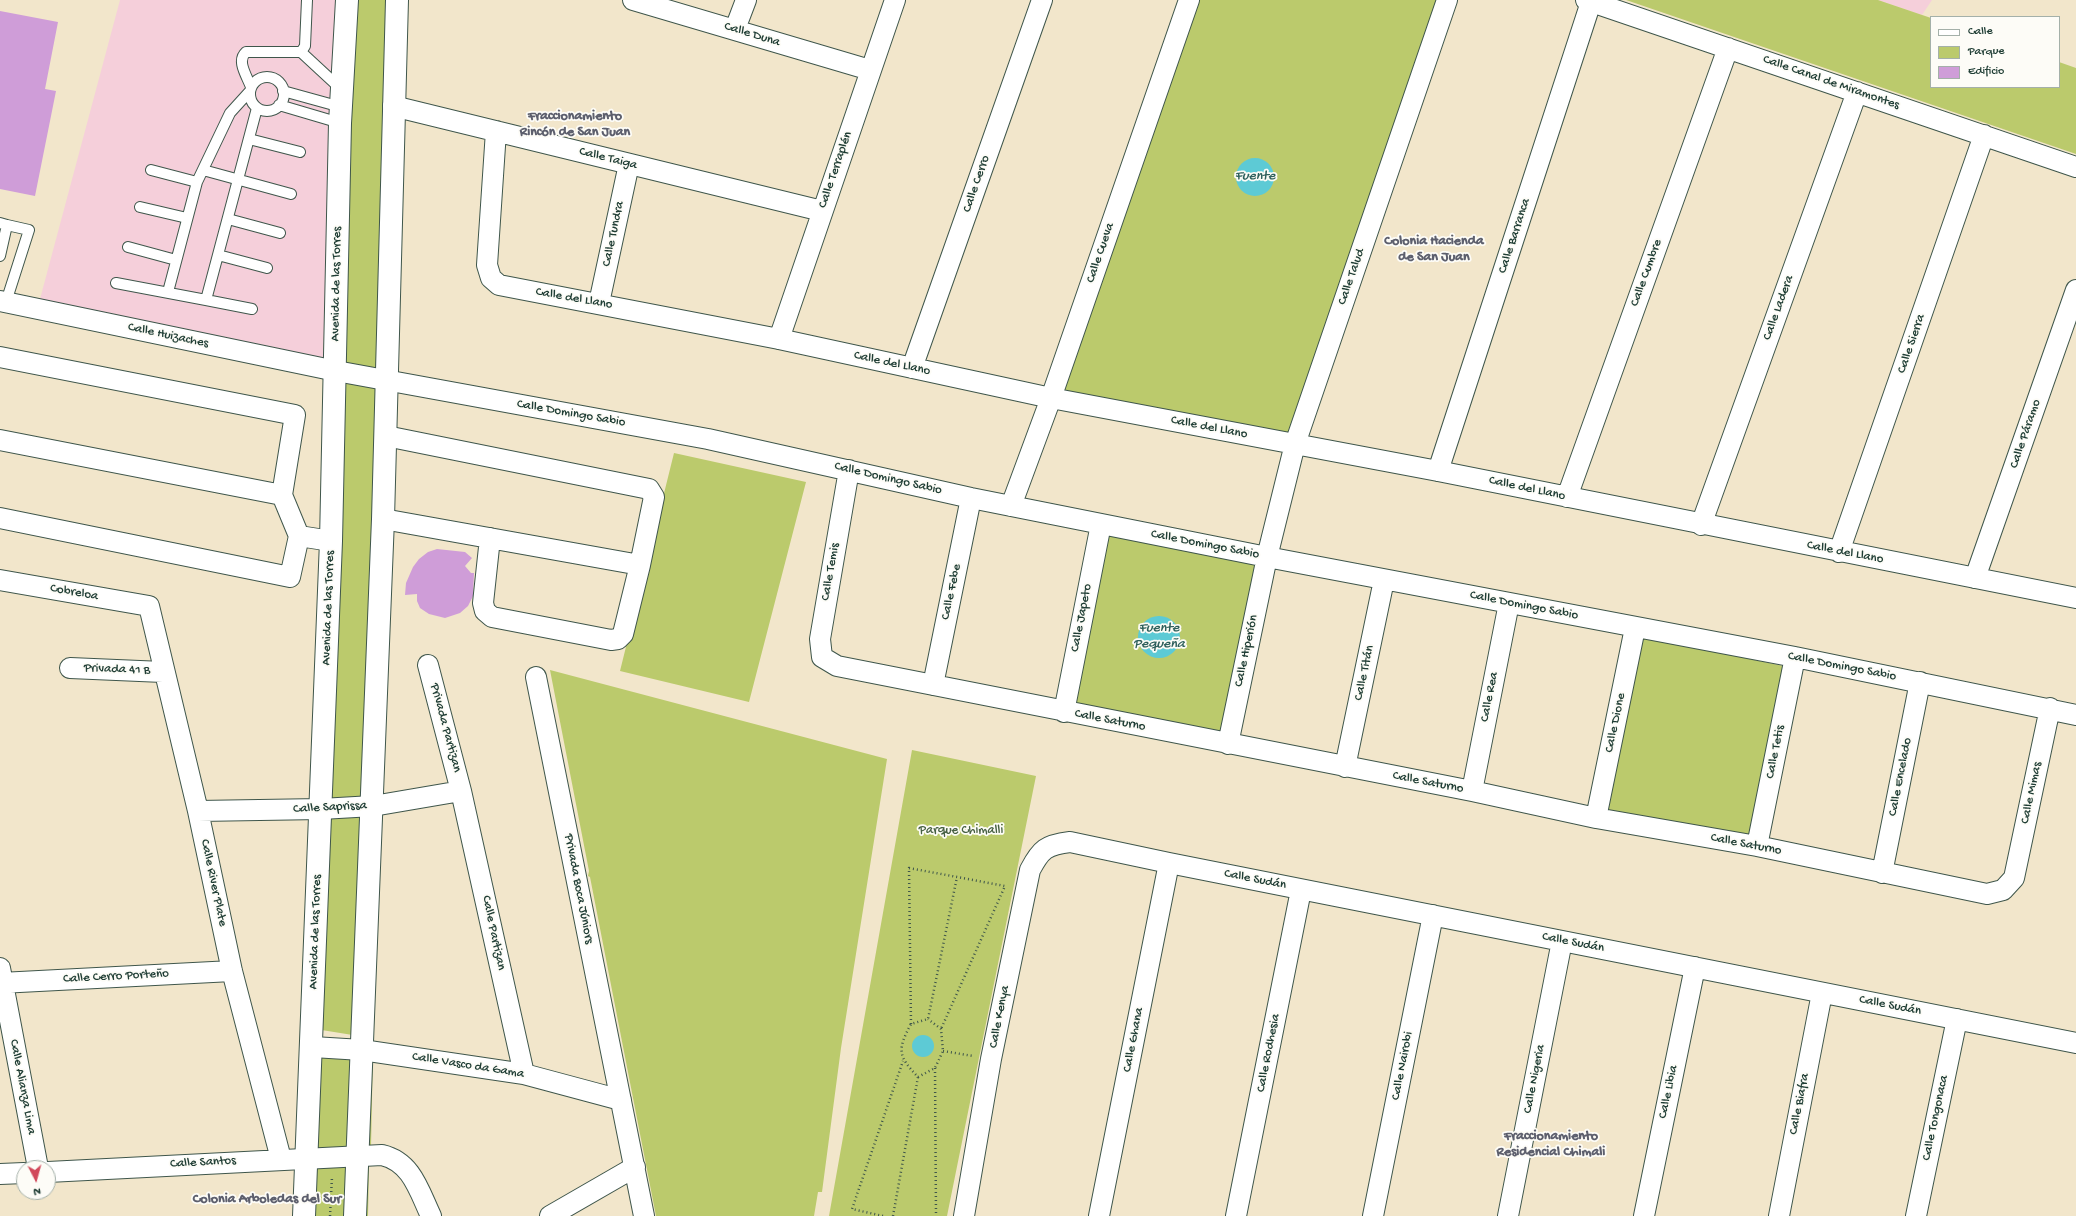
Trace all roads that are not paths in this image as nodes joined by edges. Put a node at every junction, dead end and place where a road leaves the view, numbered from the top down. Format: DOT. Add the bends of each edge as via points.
graph roads {
  1 [pos="307,0"];
  2 [pos="347,0"];
  3 [pos="397,0"];
  4 [pos="633,0"];
  5 [pos="746,0"];
  6 [pos="895,0"];
  7 [pos="1042,0"];
  8 [pos="1189,0"];
  9 [pos="1447,0"];
  10 [pos="1589,1"];
  11 [pos="735,29"];
  12 [pos="1728,48"];
  13 [pos="302,52"];
  14 [pos="870,70"];
  15 [pos="251,89"];
  16 [pos="283,91"];
  17 [pos="1857,92"];
  18 [pos="279,105"];
  19 [pos="341,106"];
  20 [pos="393,106"];
  21 [pos="257,108"];
  22 [pos="496,132"];
  23 [pos="1984,135"];
  24 [pos="249,139"];
  25 [pos="300,152"];
  26 [pos="629,164"];
  27 [pos="2076,167"];
  28 [pos="151,170"];
  29 [pos="203,170"];
  30 [pos="238,179"];
  31 [pos="197,182"];
  32 [pos="291,194"];
  33 [pos="140,207"];
  34 [pos="822,212"];
  35 [pos="187,218"];
  36 [pos="228,219"];
  37 [pos="3,224"];
  38 [pos="280,232"];
  39 [pos="128,247"];
  40 [pos="218,255"];
  41 [pos="0,256"];
  42 [pos="176,260"];
  43 [pos="267,268"];
  44 [pos="116,283"];
  45 [pos="2076,290"];
  46 [pos="168,292"];
  47 [pos="206,300"];
  48 [pos="3,302"];
  49 [pos="599,303"];
  50 [pos="252,309"];
  51 [pos="779,340"];
  52 [pos="0,357"];
  53 [pos="912,368"];
  54 [pos="336,371"];
  55 [pos="387,380"];
  56 [pos="1051,398"];
  57 [pos="386,436"];
  58 [pos="0,440"];
  59 [pos="1295,444"];
  60 [pos="848,470"];
  61 [pos="1438,471"];
  62 [pos="282,495"];
  63 [pos="1567,497"];
  64 [pos="971,498"];
  65 [pos="1011,506"];
  66 [pos="0,518"];
  67 [pos="383,519"];
  68 [pos="1101,524"];
  69 [pos="1702,525"];
  70 [pos="299,536"];
  71 [pos="490,538"];
  72 [pos="331,541"];
  73 [pos="1839,552"];
  74 [pos="1266,558"];
  75 [pos="640,565"];
  76 [pos="1975,578"];
  77 [pos="0,580"];
  78 [pos="1384,580"];
  79 [pos="2076,598"];
  80 [pos="1509,603"];
  81 [pos="149,606"];
  82 [pos="1636,628"];
  83 [pos="1795,657"];
  84 [pos="428,665"];
  85 [pos="837,666"];
  86 [pos="70,668"];
  87 [pos="163,672"];
  88 [pos="536,677"];
  89 [pos="1920,682"];
  90 [pos="933,685"];
  91 [pos="2050,708"];
  92 [pos="1064,712"];
  93 [pos="2076,715"];
  94 [pos="1228,744"];
  95 [pos="1345,767"];
  96 [pos="1472,791"];
  97 [pos="461,792"];
  98 [pos="373,806"];
  99 [pos="321,809"];
  100 [pos="198,811"];
  101 [pos="1596,818"];
  102 [pos="1070,842"];
  103 [pos="1757,846"];
  104 [pos="1169,864"];
  105 [pos="1882,873"];
  106 [pos="2014,878"];
  107 [pos="1301,890"];
  108 [pos="1433,915"];
  109 [pos="1562,941"];
  110 [pos="1695,967"];
  111 [pos="232,971"];
  112 [pos="1,978"];
  113 [pos="1822,993"];
  114 [pos="1957,1019"];
  115 [pos="2076,1043"];
  116 [pos="313,1047"];
  117 [pos="362,1050"];
  118 [pos="524,1074"];
  119 [pos="621,1100"];
  120 [pos="358,1157"];
  121 [pos="281,1159"];
  122 [pos="306,1159"];
  123 [pos="36,1160"];
  124 [pos="635,1168"];
  125 [pos="56,1172"];
  126 [pos="16,1173"];
  127 [pos="0,1174"];
  128 [pos="304,1216"];
  129 [pos="355,1216"];
  130 [pos="431,1216"];
  131 [pos="550,1216"];
  132 [pos="644,1216"];
  133 [pos="964,1216"];
  134 [pos="1098,1216"];
  135 [pos="1236,1216"];
  136 [pos="1373,1216"];
  137 [pos="1508,1216"];
  138 [pos="1644,1216"];
  139 [pos="1779,1216"];
  140 [pos="1916,1216"];
  1 -- 13 [label="lane" via="305,46"];
  2 -- 19 [label="street, Avenida de las Torres"];
  3 -- 20 [label="street"];
  4 -- 11 [label="street, Calle Duna"];
  5 -- 11 [label="street"];
  6 -- 14 [label="street, Calle Terraplén"];
  7 -- 53 [label="street, Calle Cerro"];
  8 -- 56 [label="street, Calle Cueva"];
  9 -- 59 [label="street, Calle Talud"];
  10 -- 12 [label="street, Calle Canal de Miramontes"];
  10 -- 61 [label="street, Calle Barranca"];
  11 -- 14 [label="street, Calle Duna"];
  12 -- 17 [label="street, Calle Canal de Miramontes"];
  12 -- 63 [label="street, Calle Cumbre"];
  13 -- 15 [label="lane" via="246,52 241,61"];
  13 -- 19 [label="lane"];
  14 -- 34 [label="street, Calle Terraplén"];
  15 -- 16 [label="lane" via="258,80 271,78 279,83"];
  15 -- 21 [label="lane" via="251,100"];
  15 -- 29 [label="lane" via="230,113"];
  16 -- 18 [label="lane"];
  16 -- 19 [label="lane"];
  17 -- 23 [label="street, Calle Canal de Miramontes"];
  17 -- 69 [label="street, Calle Ladera"];
  18 -- 19 [label="lane"];
  18 -- 21 [label="lane" via="266,110"];
  19 -- 54 [label="street, Avenida de las Torres"];
  20 -- 22 [label="street, Calle Taiga"];
  20 -- 55 [label="street"];
  21 -- 24 [label="lane"];
  22 -- 26 [label="street, Calle Taiga"];
  22 -- 49 [label="street, Calle del Llano" via="487,265 491,278 499,285"];
  23 -- 27 [label="street, Calle Canal de Miramontes"];
  23 -- 73 [label="street, Calle Sierra"];
  24 -- 25 [label="lane"];
  24 -- 30 [label="lane"];
  26 -- 34 [label="street, Calle Taiga"];
  26 -- 49 [label="street, Calle Tundra"];
  28 -- 31 [label="lane"];
  29 -- 30 [label="lane"];
  29 -- 31 [label="lane"];
  30 -- 32 [label="lane"];
  30 -- 36 [label="lane"];
  31 -- 35 [label="lane"];
  33 -- 35 [label="lane"];
  34 -- 51 [label="street, Calle Terraplén"];
  35 -- 42 [label="lane"];
  36 -- 38 [label="lane"];
  36 -- 40 [label="lane"];
  37 -- 41 [label="lane"];
  37 -- 48 [label="lane" via="30,230"];
  39 -- 42 [label="lane"];
  40 -- 43 [label="lane"];
  40 -- 47 [label="lane"];
  42 -- 46 [label="lane"];
  44 -- 46 [label="lane"];
  45 -- 76 [label="street, Calle Páramo"];
  46 -- 47 [label="lane"];
  47 -- 50 [label="lane"];
  48 -- 54 [label="street, Calle Huizaches"];
  49 -- 51 [label="street, Calle del Llano"];
  51 -- 53 [label="street, Calle del Llano"];
  52 -- 62 [label="street" via="295,415"];
  53 -- 56 [label="street, Calle del Llano"];
  54 -- 55 [label="street, Calle Domingo Sabio"];
  54 -- 72 [label="street, Avenida de las Torres"];
  55 -- 57 [label="street"];
  55 -- 60 [label="street, Calle Domingo Sabio" via="708,440"];
  56 -- 59 [label="street, Calle del Llano"];
  56 -- 65 [label="street, Calle Cueva"];
  57 -- 67 [label="street"];
  57 -- 75 [label="street" via="649,489 654,497 653,507"];
  58 -- 62 [label="street"];
  59 -- 61 [label="street, Calle del Llano"];
  59 -- 74 [label="street, Calle Talud"];
  60 -- 64 [label="street, Calle Domingo Sabio"];
  60 -- 85 [label="street, Calle Temis" via="820,639 822,657"];
  61 -- 63 [label="street, Calle del Llano"];
  62 -- 70 [label="street"];
  63 -- 69 [label="street, Calle del Llano"];
  64 -- 65 [label="street, Calle Domingo Sabio"];
  64 -- 90 [label="street, Calle Febe"];
  65 -- 68 [label="street, Calle Domingo Sabio"];
  66 -- 70 [label="street" via="290,577"];
  67 -- 71 [label="street"];
  67 -- 98 [label="street"];
  68 -- 74 [label="street, Calle Domingo Sabio"];
  68 -- 92 [label="street, Calle Japeto"];
  69 -- 73 [label="street, Calle del Llano"];
  70 -- 72 [label="street"];
  71 -- 75 [label="street"];
  71 -- 75 [label="street" via="483,603 485,611 492,617 611,640 618,639 623,634"];
  72 -- 99 [label="street, Avenida de las Torres"];
  73 -- 76 [label="street, Calle del Llano"];
  74 -- 78 [label="street, Calle Domingo Sabio"];
  74 -- 94 [label="street, Calle Hiperión"];
  76 -- 79 [label="street, Calle del Llano"];
  77 -- 81 [label="street, Cobreloa"];
  78 -- 80 [label="street, Calle Domingo Sabio"];
  78 -- 95 [label="street, Calle Titán"];
  80 -- 82 [label="street, Calle Domingo Sabio"];
  80 -- 96 [label="street, Calle Rea"];
  81 -- 87 [label="street, Calle River Plate"];
  82 -- 83 [label="street, Calle Domingo Sabio"];
  82 -- 101 [label="street, Calle Dione"];
  83 -- 89 [label="street, Calle Domingo Sabio"];
  83 -- 103 [label="street, Calle Tetis"];
  84 -- 97 [label="street, Privada Partizan"];
  85 -- 90 [label="street, Calle Saturno"];
  86 -- 87 [label="street, Privada 41 B"];
  87 -- 100 [label="street, Calle River Plate"];
  88 -- 119 [label="street, Privada Boca Júniors"];
  89 -- 91 [label="street, Calle Domingo Sabio"];
  89 -- 105 [label="street, Calle Encelado"];
  90 -- 92 [label="street, Calle Saturno"];
  91 -- 93 [label="street, Calle Domingo Sabio"];
  91 -- 106 [label="street, Calle Mimas"];
  92 -- 94 [label="street, Calle Saturno"];
  94 -- 95 [label="street, Calle Saturno"];
  95 -- 96 [label="street, Calle Saturno"];
  96 -- 101 [label="street, Calle Saturno"];
  97 -- 98 [label="street, Calle Saprissa"];
  97 -- 118 [label="street, Calle Partizan"];
  98 -- 99 [label="street, Calle Saprissa"];
  98 -- 117 [label="street"];
  99 -- 100 [label="street, Calle Saprissa"];
  99 -- 116 [label="street, Avenida de las Torres"];
  100 -- 111 [label="street, Calle River Plate"];
  101 -- 103 [label="street, Calle Saturno"];
  102 -- 104 [label="street, Calle Sudán"];
  102 -- 133 [label="street, Calle Kenya" via="1045,848 1036,857 1030,870 991,1059"];
  103 -- 105 [label="street, Calle Saturno"];
  104 -- 107 [label="street, Calle Sudán"];
  104 -- 134 [label="street, Calle Ghana"];
  105 -- 106 [label="street, Calle Saturno" via="1987,894 2003,890"];
  107 -- 108 [label="street, Calle Sudán"];
  107 -- 135 [label="street, Calle Rodhesia"];
  108 -- 109 [label="street, Calle Sudán"];
  108 -- 136 [label="street, Calle Nairobi"];
  109 -- 110 [label="street, Calle Sudán"];
  109 -- 137 [label="street, Calle Nigeria"];
  110 -- 113 [label="street, Calle Sudán"];
  110 -- 138 [label="street, Calle Libia"];
  111 -- 112 [label="street, Calle Cerro Porteño"];
  111 -- 121 [label="street, Calle River Plate"];
  112 -- 123 [label="street, Calle Alianza Lima"];
  113 -- 114 [label="street, Calle Sudán"];
  113 -- 139 [label="street, Calle Biafra"];
  114 -- 115 [label="street, Calle Sudán"];
  114 -- 140 [label="street, Calle Tongonaca"];
  116 -- 117 [label="street, Calle Vasco da Gama"];
  116 -- 122 [label="street, Avenida de las Torres"];
  117 -- 118 [label="street, Calle Vasco da Gama"];
  117 -- 120 [label="street"];
  118 -- 119 [label="street, Calle Vasco da Gama"];
  119 -- 124 [label="street, Privada Boca Júniors"];
  120 -- 122 [label="street, Calle Santos"];
  120 -- 129 [label="street"];
  120 -- 130 [label="street, Calle Santos" via="382,1155 402,1164 412,1175"];
  121 -- 122 [label="street, Calle Santos"];
  121 -- 125 [label="street, Calle Santos"];
  122 -- 128 [label="street, Avenida de las Torres"];
  124 -- 131 [label="street"];
  124 -- 132 [label="street, Privada Boca Júniors"];
  126 -- 127 [label="street"];
}
